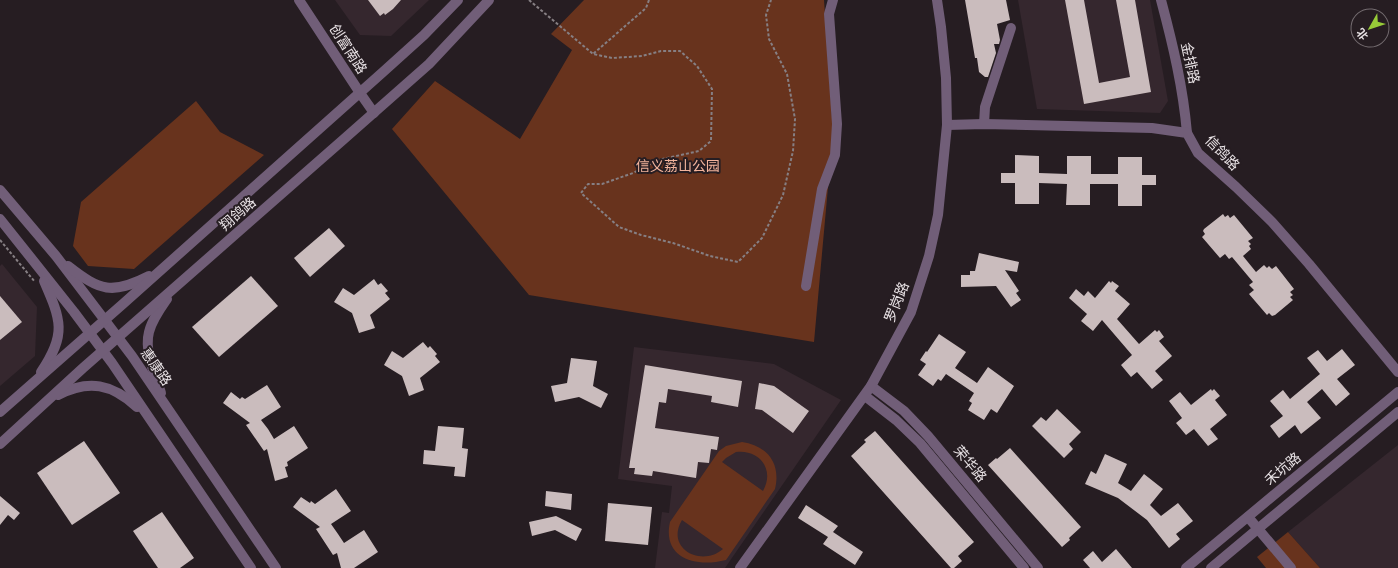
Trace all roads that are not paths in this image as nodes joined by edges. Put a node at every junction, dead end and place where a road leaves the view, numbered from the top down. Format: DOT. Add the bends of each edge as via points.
graph roads {
  1 [pos="299,0"];
  2 [pos="458,0"];
  3 [pos="489,0"];
  4 [pos="833,0"];
  5 [pos="937,0"];
  6 [pos="1161,0"];
  7 [pos="1012,28"];
  8 [pos="360,93"];
  9 [pos="374,113"];
  10 [pos="984,124"];
  11 [pos="947,125"];
  12 [pos="1188,133"];
  13 [pos="0,190"];
  14 [pos="0,219"];
  15 [pos="56,256"];
  16 [pos="36,265"];
  17 [pos="166,266"];
  18 [pos="806,286"];
  19 [pos="175,287"];
  20 [pos="105,320"];
  21 [pos="89,334"];
  22 [pos="118,338"];
  23 [pos="102,351"];
  24 [pos="1398,372"];
  25 [pos="34,382"];
  26 [pos="871,386"];
  27 [pos="1398,392"];
  28 [pos="864,396"];
  29 [pos="49,399"];
  30 [pos="166,406"];
  31 [pos="0,412"];
  32 [pos="1398,412"];
  33 [pos="149,418"];
  34 [pos="0,444"];
  35 [pos="1248,517"];
  36 [pos="1258,529"];
  37 [pos="251,568"];
  38 [pos="276,568"];
  39 [pos="740,568"];
  40 [pos="1024,568"];
  41 [pos="1038,568"];
  42 [pos="1186,568"];
  43 [pos="1211,568"];
  44 [pos="1291,568"];
  1 -- 8 [label="street, 创富南路"];
  2 -- 8 [label="street, 翔鸽路"];
  3 -- 9 [label="street, 翔鸽路" via="429,64"];
  4 -- 18 [label="street" via="829,14 838,124 835,155 822,189"];
  5 -- 11 [label="street, 罗岗路" via="942,27"];
  6 -- 12 [label="street, 金排路" via="1177,60"];
  7 -- 10 [label="street" via="985,107"];
  8 -- 9 [label="street, 创富南路"];
  8 -- 17 [label="street, 翔鸽路"];
  9 -- 19 [label="street, 翔鸽路"];
  10 -- 11 [label="street, 信鸽路"];
  10 -- 12 [label="street, 信鸽路" via="1152,128"];
  11 -- 26 [label="street, 罗岗路" via="938,215 929,256 911,312"];
  12 -- 24 [label="street, 信鸽路" via="1198,153 1251,202 1309,264"];
  13 -- 15 [label="street, 惠康路"];
  14 -- 16 [label="street"];
  15 -- 17 [label="street" via="90,282 112,288 138,282"];
  15 -- 20 [label="street, 惠康路"];
  16 -- 21 [label="street"];
  16 -- 25 [label="street" via="58,314 59,334 55,349"];
  17 -- 20 [label="street, 翔鸽路"];
  19 -- 22 [label="street, 翔鸽路"];
  19 -- 30 [label="street" via="158,312 149,333 151,359"];
  20 -- 21 [label="street, 翔鸽路"];
  20 -- 22 [label="street, 惠康路"];
  21 -- 23 [label="street"];
  21 -- 25 [label="street, 翔鸽路"];
  22 -- 23 [label="street, 翔鸽路"];
  22 -- 30 [label="street, 惠康路"];
  23 -- 29 [label="street, 翔鸽路"];
  23 -- 33 [label="street"];
  25 -- 31 [label="street, 翔鸽路"];
  26 -- 28 [label="street, 罗岗路"];
  26 -- 41 [label="street, 荣华路" via="904,411 928,436"];
  27 -- 35 [label="street, 禾坑路"];
  28 -- 39 [label="street, 罗岗路"];
  28 -- 40 [label="street, 荣华路" via="896,420 920,443"];
  29 -- 33 [label="street" via="86,385 104,386 124,396"];
  29 -- 34 [label="street, 翔鸽路"];
  30 -- 38 [label="street, 惠康路"];
  32 -- 36 [label="street"];
  33 -- 37 [label="street"];
  35 -- 36 [label="street"];
  35 -- 42 [label="street, 禾坑路"];
  36 -- 43 [label="street"];
  36 -- 44 [label="street"];
}
